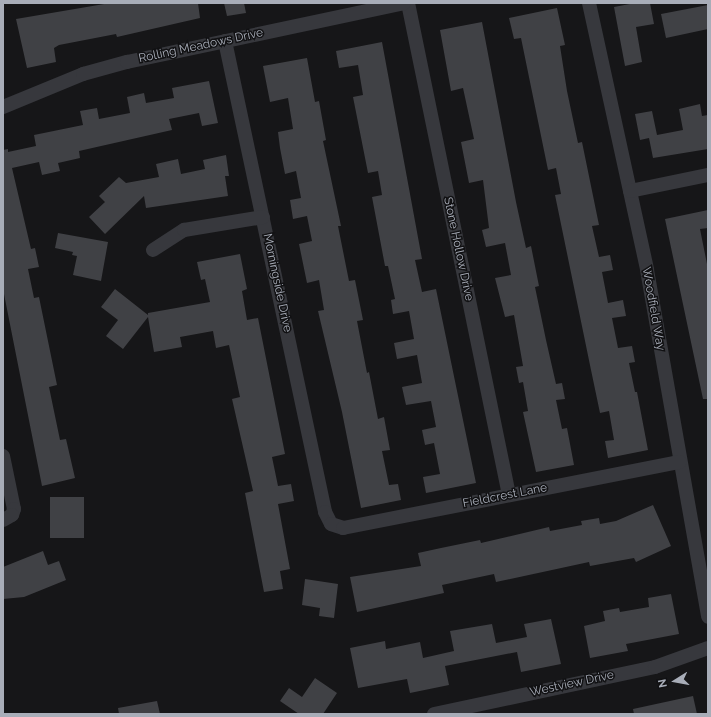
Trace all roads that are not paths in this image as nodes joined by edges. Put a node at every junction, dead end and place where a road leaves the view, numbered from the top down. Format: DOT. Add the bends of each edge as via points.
graph roads {
  1 [pos="404,3"];
  2 [pos="408,3"];
  3 [pos="589,3"];
  4 [pos="225,41"];
  5 [pos="3,107"];
  6 [pos="708,175"];
  7 [pos="630,191"];
  8 [pos="262,217"];
  9 [pos="153,250"];
  10 [pos="3,456"];
  11 [pos="680,462"];
  12 [pos="509,495"];
  13 [pos="3,520"];
  14 [pos="331,524"];
  15 [pos="708,617"];
  16 [pos="708,648"];
  17 [pos="434,714"];
  1 -- 4 [label="street, Rolling Meadows Drive"];
  2 -- 12 [label="street, Stone Hollow Drive"];
  3 -- 7 [label="street, Woodfield Way"];
  4 -- 5 [label="street, Rolling Meadows Drive" via="83,74"];
  4 -- 8 [label="street, Morningside Drive"];
  6 -- 7 [label="street"];
  7 -- 11 [label="street, Woodfield Way" via="647,270"];
  8 -- 9 [label="street" via="184,230"];
  8 -- 14 [label="street, Morningside Drive" via="325,512"];
  10 -- 13 [label="street" via="14,509 12,515"];
  11 -- 12 [label="street, Fieldcrest Lane"];
  11 -- 15 [label="street, Woodfield Way"];
  12 -- 14 [label="street, Fieldcrest Lane" via="343,528"];
  16 -- 17 [label="street, Westview Drive" via="655,667"];
}
